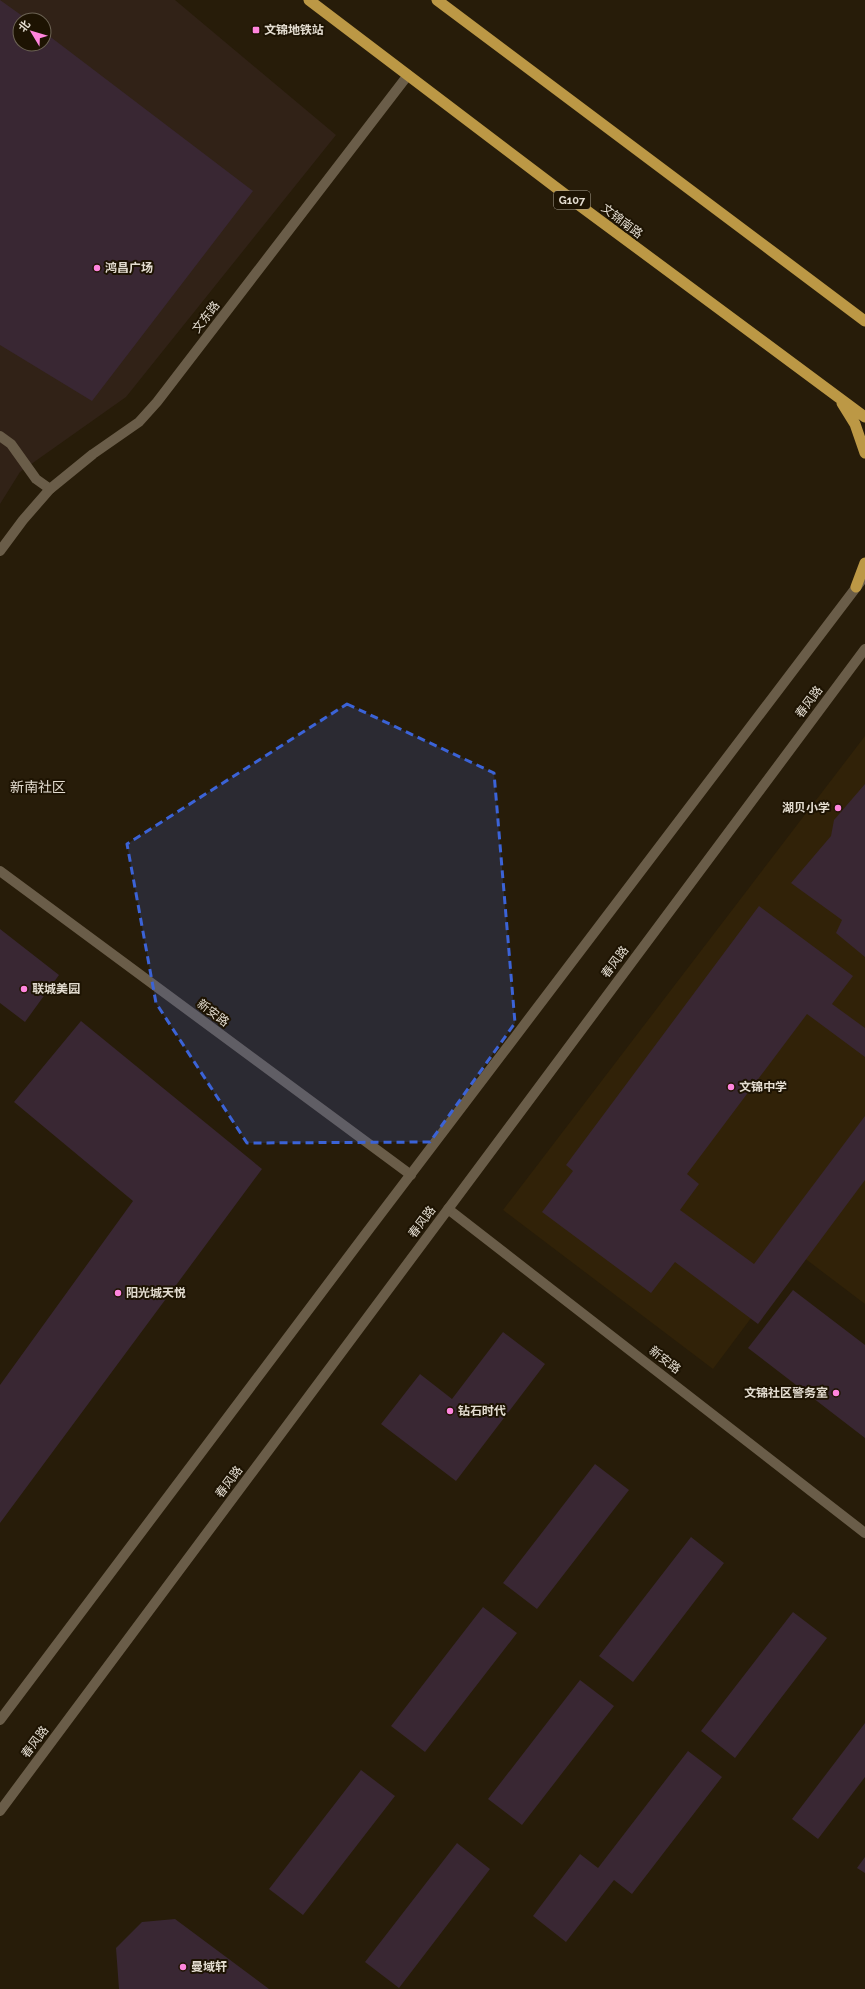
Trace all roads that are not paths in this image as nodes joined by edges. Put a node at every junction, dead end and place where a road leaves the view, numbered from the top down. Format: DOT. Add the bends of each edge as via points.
graph roads {
  1 [pos="308,0"];
  2 [pos="437,0"];
  3 [pos="408,76"];
  4 [pos="852,312"];
  5 [pos="865,317"];
  6 [pos="865,321"];
  7 [pos="838,397"];
  8 [pos="865,417"];
  9 [pos="0,436"];
  10 [pos="865,453"];
  11 [pos="50,489"];
  12 [pos="0,551"];
  13 [pos="865,563"];
  14 [pos="865,575"];
  15 [pos="856,587"];
  16 [pos="865,649"];
  17 [pos="0,871"];
  18 [pos="411,1175"];
  19 [pos="448,1209"];
  20 [pos="865,1533"];
  21 [pos="0,1720"];
  22 [pos="0,1811"];
  1 -- 3 [label="highway, 文锦南路 / G107"];
  2 -- 4 [label="highway"];
  3 -- 7 [label="highway, 文锦南路 / G107"];
  3 -- 11 [label="street, 文东路" via="157,402 139,422"];
  4 -- 5 [label="highway"];
  4 -- 6 [label="highway"];
  7 -- 8 [label="highway, 文锦南路 / G107"];
  7 -- 10 [label="highway" via="855,424"];
  9 -- 11 [label="street" via="11,444 36,479"];
  11 -- 12 [label="street, 文东路"];
  13 -- 15 [label="highway"];
  14 -- 15 [label="street"];
  15 -- 18 [label="street"];
  16 -- 19 [label="street, 春风路"];
  17 -- 18 [label="street, 新安路"];
  18 -- 21 [label="street"];
  19 -- 20 [label="street, 新安路"];
  19 -- 22 [label="street, 春风路"];
}
